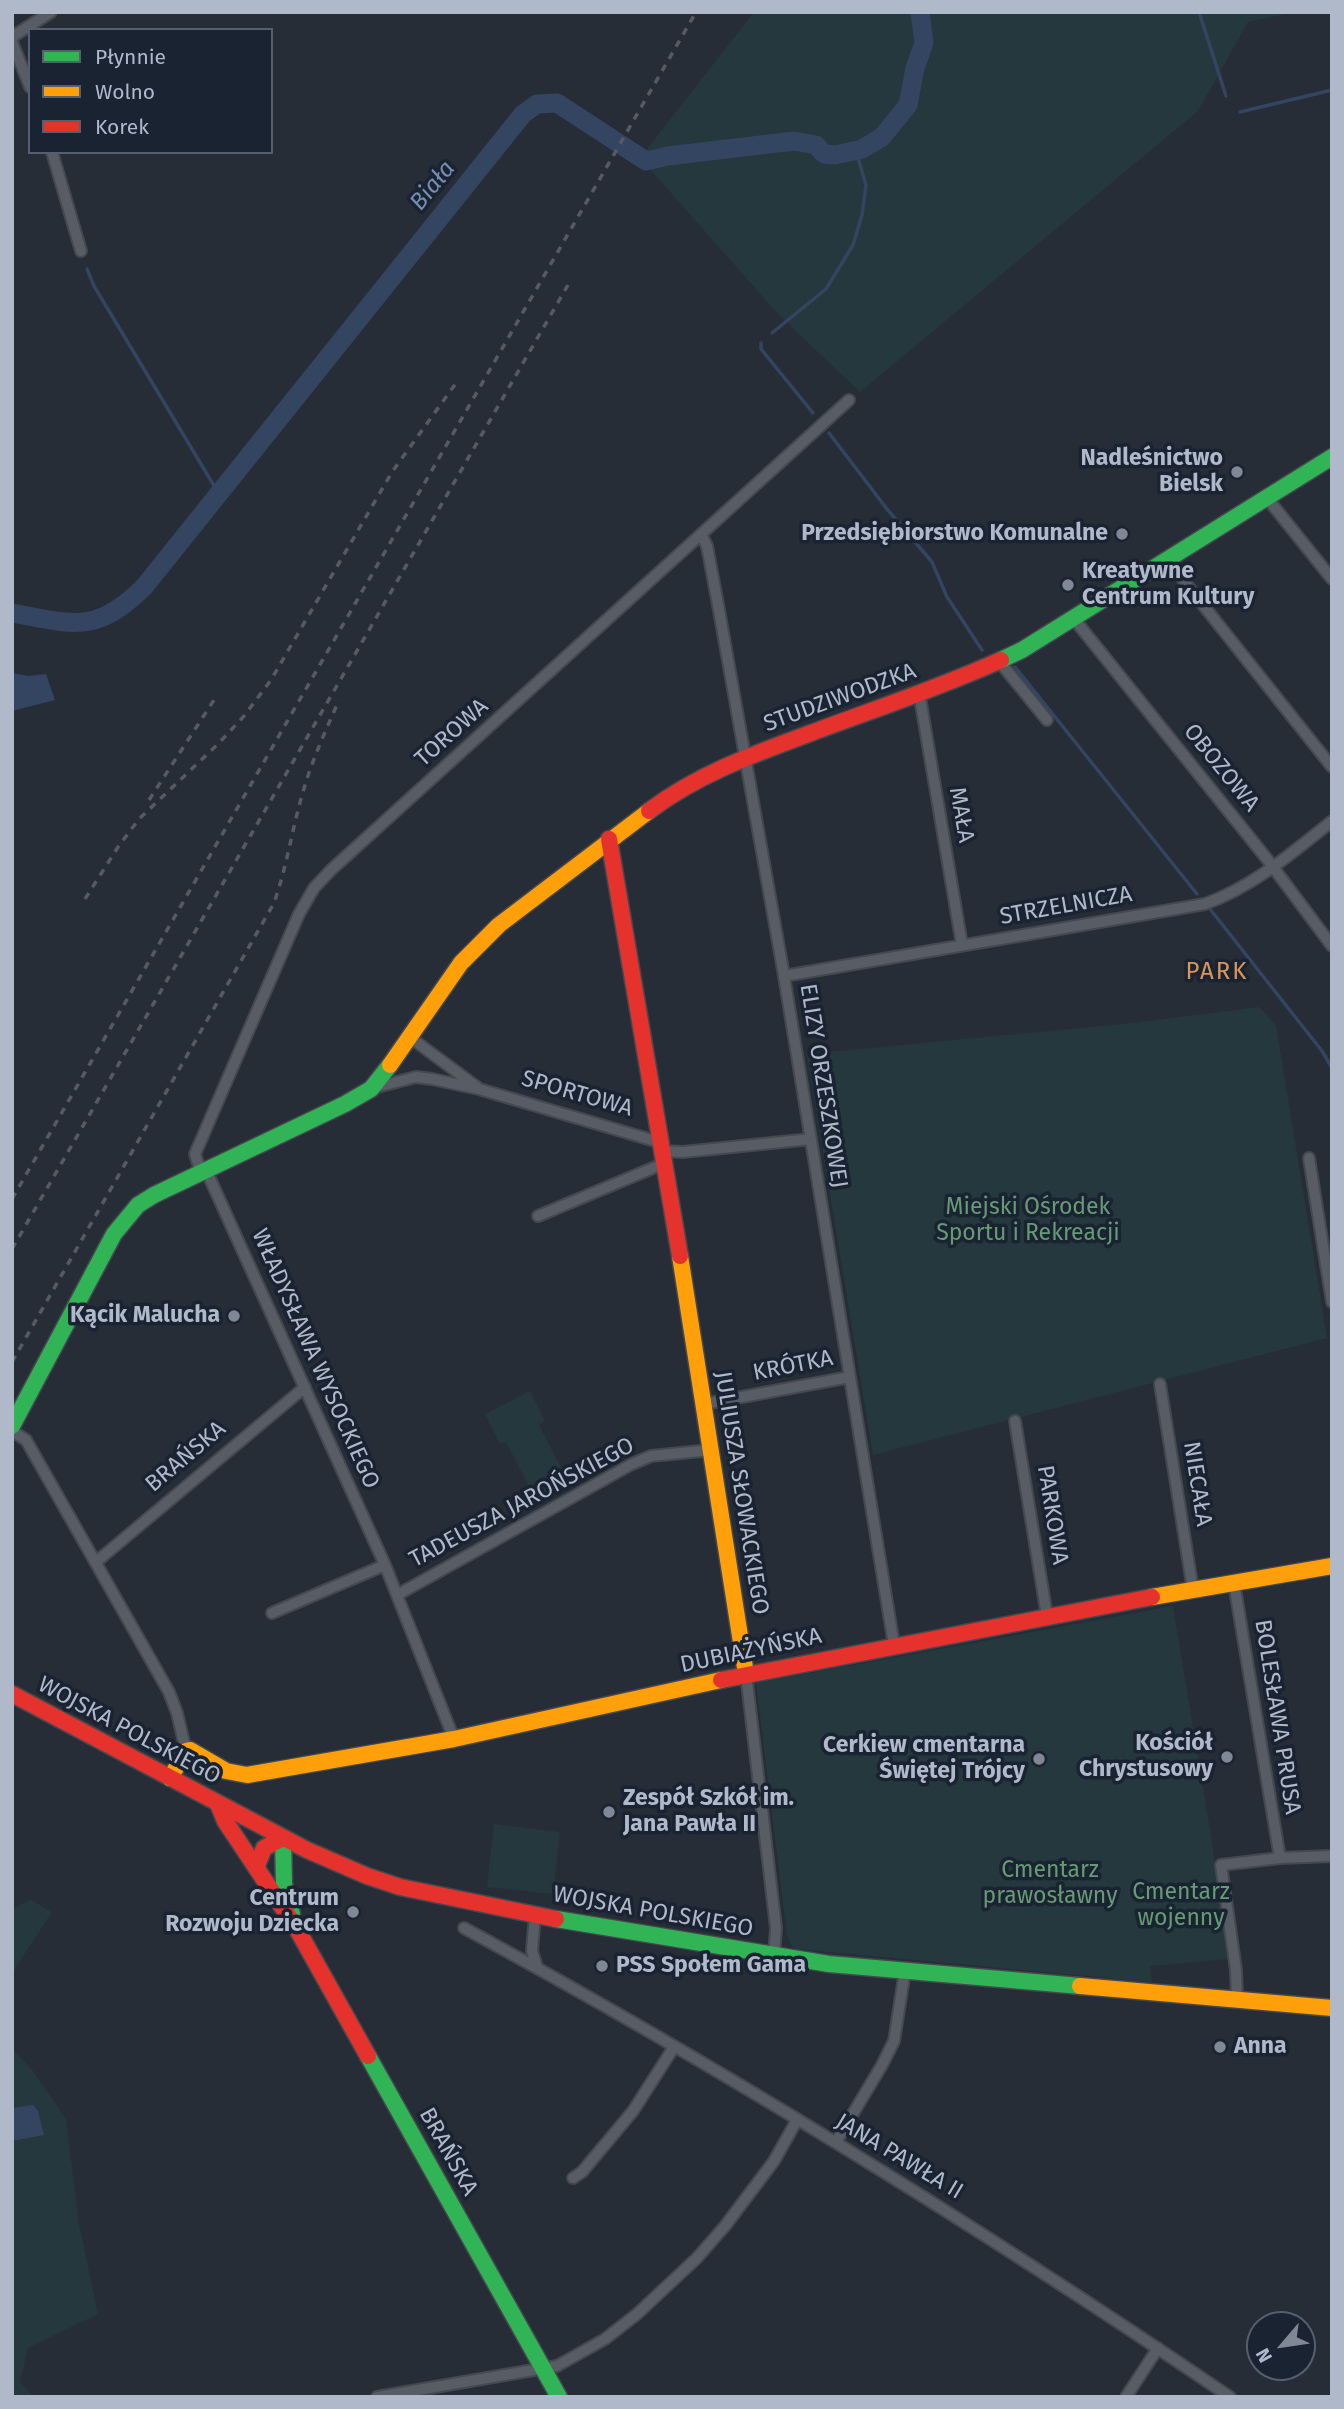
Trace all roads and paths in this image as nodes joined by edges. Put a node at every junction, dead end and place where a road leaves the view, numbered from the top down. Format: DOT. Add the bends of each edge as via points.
graph roads {
  1 [pos="51,12"];
  2 [pos="29,28"];
  3 [pos="28,29"];
  4 [pos="12,40"];
  5 [pos="28,81"];
  6 [pos="53,154"];
  7 [pos="81,251"];
  8 [pos="849,400"];
  9 [pos="1332,457"];
  10 [pos="1267,498"];
  11 [pos="702,536"];
  12 [pos="1168,561"];
  13 [pos="1332,579"];
  14 [pos="1074,619"];
  15 [pos="999,661"];
  16 [pos="919,692"];
  17 [pos="1047,720"];
  18 [pos="745,757"];
  19 [pos="1332,767"];
  20 [pos="1332,821"];
  21 [pos="609,839"];
  22 [pos="1274,868"];
  23 [pos="962,945"];
  24 [pos="1332,946"];
  25 [pos="784,976"];
  26 [pos="411,1038"];
  27 [pos="370,1089"];
  28 [pos="480,1089"];
  29 [pos="811,1139"];
  30 [pos="664,1152"];
  31 [pos="1309,1157"];
  32 [pos="203,1171"];
  33 [pos="538,1216"];
  34 [pos="1332,1302"];
  35 [pos="850,1377"];
  36 [pos="1160,1384"];
  37 [pos="305,1387"];
  38 [pos="704,1404"];
  39 [pos="1015,1421"];
  40 [pos="12,1426"];
  41 [pos="12,1431"];
  42 [pos="711,1450"];
  43 [pos="96,1562"];
  44 [pos="385,1565"];
  45 [pos="1332,1566"];
  46 [pos="1234,1583"];
  47 [pos="1193,1590"];
  48 [pos="397,1595"];
  49 [pos="272,1614"];
  50 [pos="1047,1616"];
  51 [pos="894,1645"];
  52 [pos="746,1674"];
  53 [pos="12,1694"];
  54 [pos="454,1739"];
  55 [pos="186,1751"];
  56 [pos="170,1778"];
  57 [pos="218,1804"];
  58 [pos="283,1838"];
  59 [pos="307,1850"];
  60 [pos="1332,1856"];
  61 [pos="1280,1858"];
  62 [pos="285,1865"];
  63 [pos="256,1868"];
  64 [pos="535,1915"];
  65 [pos="464,1928"];
  66 [pos="297,1929"];
  67 [pos="774,1956"];
  68 [pos="537,1967"];
  69 [pos="905,1971"];
  70 [pos="1237,2000"];
  71 [pos="1332,2008"];
  72 [pos="674,2047"];
  73 [pos="797,2119"];
  74 [pos="836,2142"];
  75 [pos="573,2178"];
  76 [pos="1158,2348"];
  77 [pos="544,2369"];
  78 [pos="377,2397"];
  79 [pos="559,2397"];
  80 [pos="1126,2397"];
  81 [pos="1230,2397"];
  1 -- 2 [label="street"];
  3 -- 4 [label="street"];
  4 -- 5 [label="street"];
  6 -- 7 [label="street"];
  8 -- 11 [label="street, TOROWA"];
  9 -- 10 [label="street, STUDZIWODZKA"];
  10 -- 12 [label="street, STUDZIWODZKA"];
  10 -- 13 [label="street"];
  11 -- 18 [label="street, ELIZY ORZESZKOWEJ"];
  11 -- 32 [label="street, TOROWA" via="314,888 195,1154"];
  12 -- 14 [label="street, STUDZIWODZKA"];
  12 -- 19 [label="street"];
  14 -- 15 [label="street, STUDZIWODZKA"];
  14 -- 22 [label="street, OBOZOWA"];
  15 -- 16 [label="street, STUDZIWODZKA"];
  15 -- 17 [label="street"];
  16 -- 18 [label="street, STUDZIWODZKA"];
  16 -- 23 [label="street, MAŁA"];
  18 -- 21 [label="street, STUDZIWODZKA" via="690,783"];
  18 -- 25 [label="street, ELIZY ORZESZKOWEJ"];
  20 -- 22 [label="street, STRZELNICZA"];
  21 -- 26 [label="street, STUDZIWODZKA" via="479,943"];
  21 -- 30 [label="street, JULIUSZA SŁOWACKIEGO"];
  22 -- 23 [label="street, STRZELNICZA" via="1205,904"];
  22 -- 24 [label="street, OBOZOWA"];
  23 -- 25 [label="street, STRZELNICZA"];
  25 -- 29 [label="street, ELIZY ORZESZKOWEJ"];
  26 -- 27 [label="street, SPORTOWA"];
  26 -- 28 [label="street, SPORTOWA"];
  27 -- 28 [label="street, SPORTOWA" via="416,1077"];
  27 -- 32 [label="street, SPORTOWA"];
  28 -- 30 [label="street, SPORTOWA"];
  29 -- 30 [label="street, SPORTOWA"];
  29 -- 35 [label="street, ELIZY ORZESZKOWEJ"];
  30 -- 33 [label="street"];
  30 -- 38 [label="street, JULIUSZA SŁOWACKIEGO"];
  31 -- 34 [label="street"];
  32 -- 37 [label="street, WŁADYSŁAWA WYSOCKIEGO"];
  32 -- 40 [label="street, SPORTOWA" via="138,1205 114,1234"];
  35 -- 38 [label="street, KRÓTKA"];
  35 -- 51 [label="street, ELIZY ORZESZKOWEJ"];
  36 -- 47 [label="street, NIECAŁA"];
  37 -- 43 [label="street, BRAŃSKA"];
  37 -- 44 [label="street, WŁADYSŁAWA WYSOCKIEGO"];
  38 -- 42 [label="street, JULIUSZA SŁOWACKIEGO"];
  39 -- 50 [label="street, PARKOWA"];
  41 -- 43 [label="street" via="26,1440"];
  42 -- 48 [label="street, TADEUSZA JAROŃSKIEGO" via="652,1456 632,1464"];
  42 -- 52 [label="street, JULIUSZA SŁOWACKIEGO"];
  43 -- 55 [label="street" via="169,1692"];
  44 -- 48 [label="street, WŁADYSŁAWA WYSOCKIEGO"];
  44 -- 49 [label="street"];
  45 -- 46 [label="street, DUBIAŻYŃSKA"];
  46 -- 47 [label="street, DUBIAŻYŃSKA"];
  46 -- 61 [label="street, BOLESŁAWA PRUSA"];
  47 -- 50 [label="street, DUBIAŻYŃSKA"];
  48 -- 54 [label="street, WŁADYSŁAWA WYSOCKIEGO"];
  50 -- 51 [label="street, DUBIAŻYŃSKA"];
  51 -- 52 [label="street, DUBIAŻYŃSKA"];
  52 -- 54 [label="street, DUBIAŻYŃSKA"];
  52 -- 67 [label="street, JULIUSZA SŁOWACKIEGO" via="776,1928"];
  53 -- 56 [label="street, WOJSKA POLSKIEGO"];
  54 -- 55 [label="street, DUBIAŻYŃSKA" via="247,1775 226,1771"];
  55 -- 56 [label="street"];
  56 -- 57 [label="street, WOJSKA POLSKIEGO"];
  57 -- 58 [label="street, WOJSKA POLSKIEGO"];
  57 -- 63 [label="street, BRAŃSKA"];
  58 -- 59 [label="street, WOJSKA POLSKIEGO"];
  58 -- 62 [label="street, BRAŃSKA"];
  58 -- 63 [label="street" via="262,1850"];
  59 -- 62 [label="street"];
  59 -- 64 [label="street, WOJSKA POLSKIEGO" via="400,1887"];
  60 -- 61 [label="street"];
  61 -- 70 [label="street" via="1221,1865"];
  62 -- 66 [label="street, BRAŃSKA" via="284,1884"];
  63 -- 66 [label="street, BRAŃSKA"];
  64 -- 67 [label="street, WOJSKA POLSKIEGO"];
  64 -- 68 [label="street" via="532,1951"];
  65 -- 68 [label="street, JANA PAWŁA II"];
  66 -- 77 [label="street, BRAŃSKA"];
  67 -- 69 [label="street, WOJSKA POLSKIEGO"];
  68 -- 72 [label="street, JANA PAWŁA II"];
  69 -- 70 [label="street, WOJSKA POLSKIEGO"];
  69 -- 74 [label="street" via="894,2041"];
  70 -- 71 [label="street, WOJSKA POLSKIEGO"];
  72 -- 73 [label="street, JANA PAWŁA II"];
  72 -- 75 [label="street" via="633,2111"];
  73 -- 74 [label="street, JANA PAWŁA II"];
  73 -- 77 [label="street" via="774,2161 697,2258 605,2339 557,2367"];
  74 -- 76 [label="street, JANA PAWŁA II"];
  76 -- 80 [label="street"];
  76 -- 81 [label="street, JANA PAWŁA II"];
  77 -- 78 [label="street"];
  77 -- 79 [label="street, BRAŃSKA"];
}
